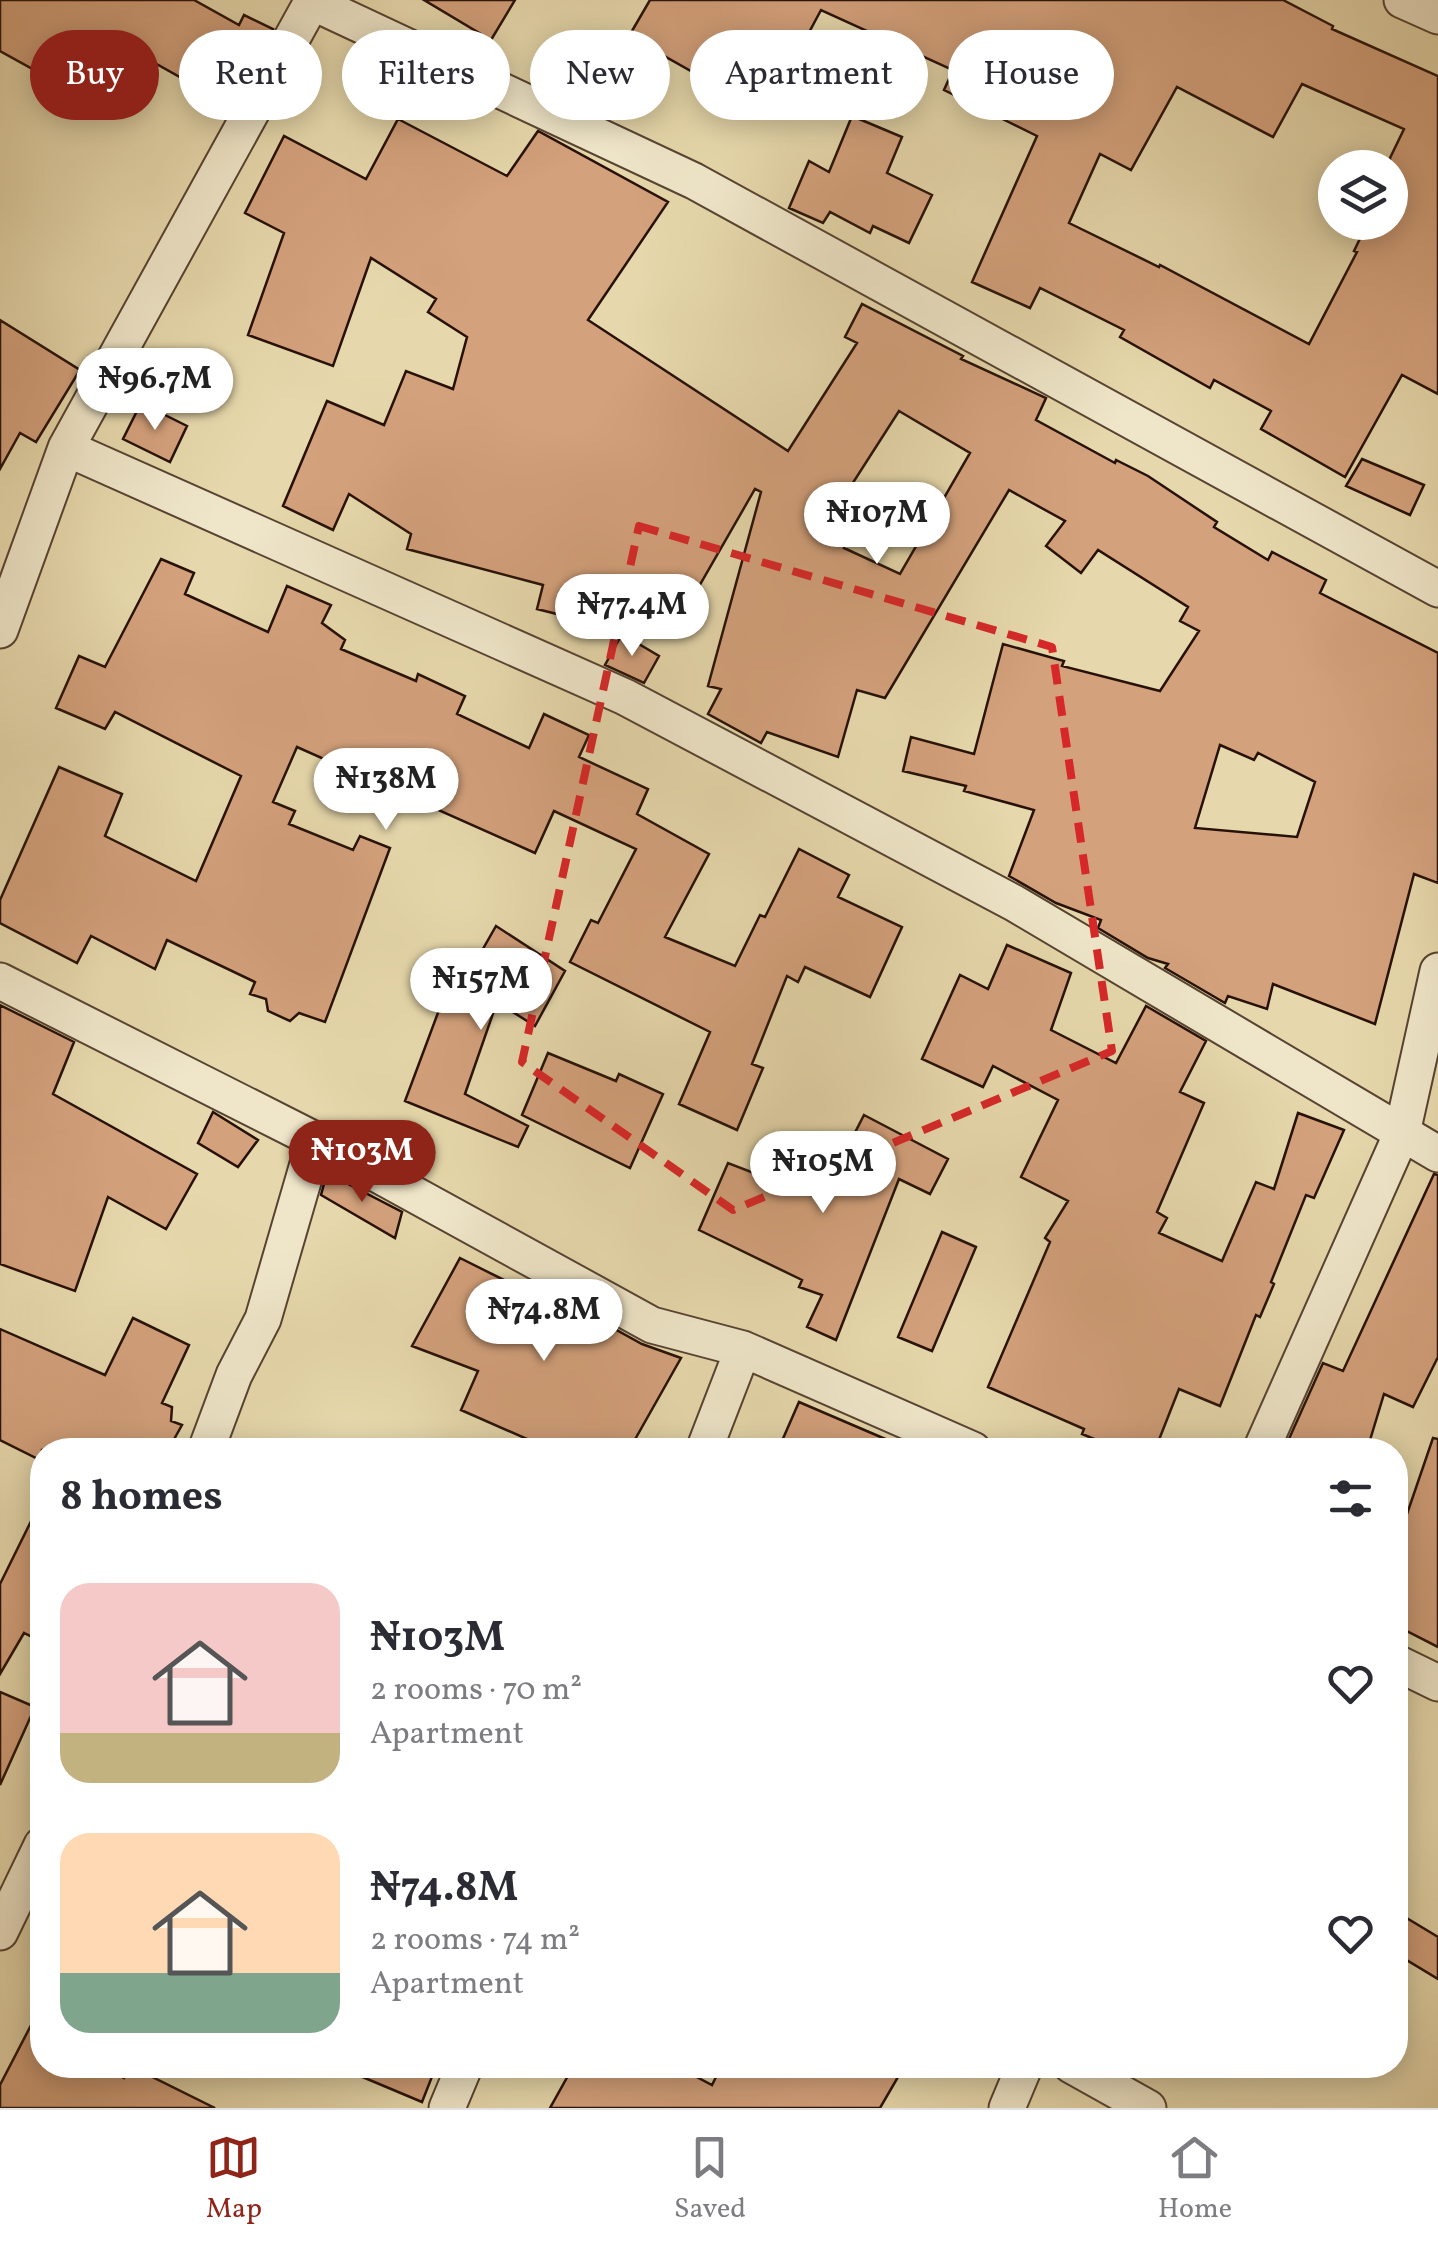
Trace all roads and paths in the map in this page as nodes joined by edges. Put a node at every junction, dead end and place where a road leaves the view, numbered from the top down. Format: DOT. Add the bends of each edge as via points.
graph roads {
  1 [pos="1402,0"];
  2 [pos="313,1"];
  3 [pos="1438,16"];
  4 [pos="66,448"];
  5 [pos="1438,589"];
  6 [pos="0,630"];
  7 [pos="1438,971"];
  8 [pos="0,982"];
  9 [pos="1402,1133"];
  10 [pos="315,1140"];
  11 [pos="1438,1154"];
  12 [pos="743,1349"];
  13 [pos="210,1438"];
  14 [pos="709,1438"];
  15 [pos="946,1438"];
  16 [pos="1267,1438"];
  17 [pos="1408,1668"];
  18 [pos="1438,1683"];
  19 [pos="30,1870"];
  20 [pos="0,1932"];
  21 [pos="460,2078"];
  22 [pos="1020,2078"];
  23 [pos="1094,2078"];
  24 [pos="447,2108"];
  25 [pos="1007,2108"];
  26 [pos="1148,2108"];
  1 -- 3 [label="street"];
  2 -- 4 [label="street"];
  2 -- 5 [label="street" via="694,182"];
  4 -- 6 [label="street"];
  4 -- 9 [label="street" via="625,697 1014,903"];
  7 -- 9 [label="street"];
  8 -- 10 [label="street"];
  9 -- 11 [label="street"];
  9 -- 16 [label="street"];
  10 -- 12 [label="street" via="652,1326"];
  10 -- 13 [label="street" via="263,1319"];
  12 -- 14 [label="street"];
  12 -- 15 [label="street"];
  17 -- 18 [label="street"];
  19 -- 20 [label="street"];
  21 -- 24 [label="street"];
  22 -- 25 [label="street"];
  23 -- 26 [label="street"];
}
